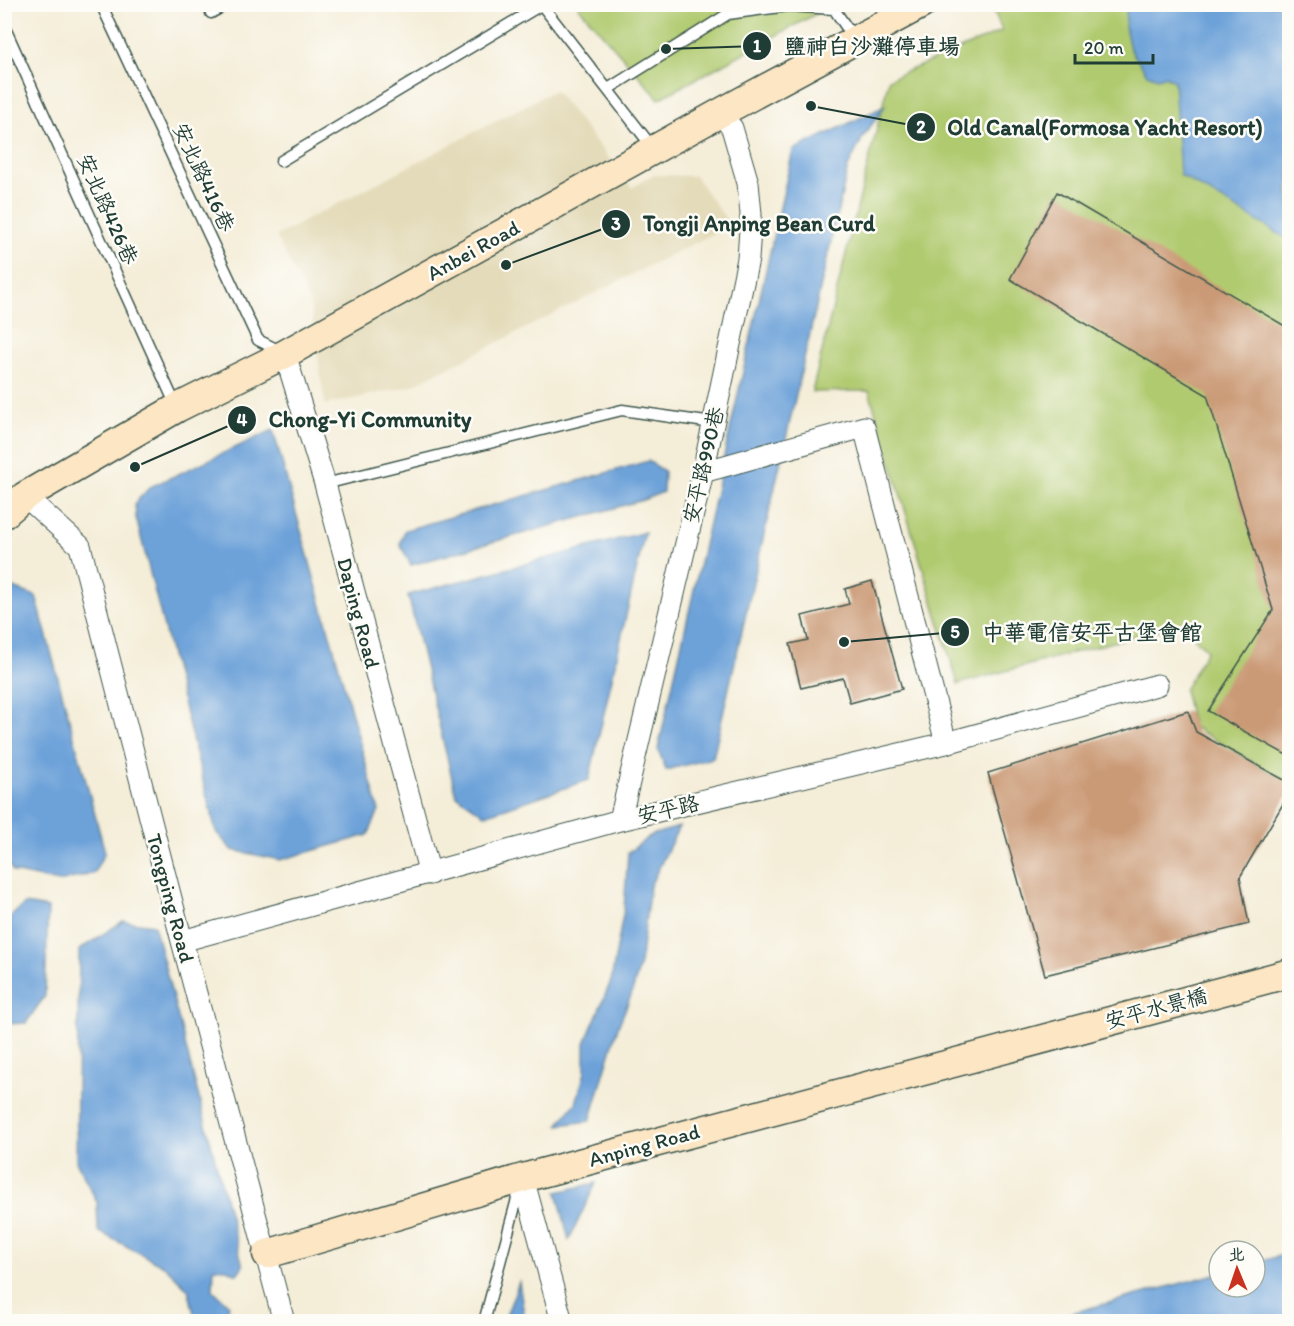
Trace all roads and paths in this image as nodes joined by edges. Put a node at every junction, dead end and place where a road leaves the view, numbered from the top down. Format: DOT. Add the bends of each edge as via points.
graph roads {
  1 [pos="101,4"];
  2 [pos="227,4"];
  3 [pos="922,4"];
  4 [pos="541,5"];
  5 [pos="211,13"];
  6 [pos="4,26"];
  7 [pos="855,40"];
  8 [pos="608,89"];
  9 [pos="720,113"];
  10 [pos="655,150"];
  11 [pos="281,161"];
  12 [pos="285,354"];
  13 [pos="177,408"];
  14 [pos="713,423"];
  15 [pos="703,472"];
  16 [pos="325,484"];
  17 [pos="11,503"];
  18 [pos="1157,685"];
  19 [pos="946,743"];
  20 [pos="620,820"];
  21 [pos="430,874"];
  22 [pos="182,941"];
  23 [pos="1290,973"];
  24 [pos="1023,1043"];
  25 [pos="523,1178"];
  26 [pos="267,1254"];
  27 [pos="284,1322"];
  28 [pos="484,1322"];
  29 [pos="562,1322"];
  1 -- 12 [label="lane, 安北路416巷" via="258,340"];
  2 -- 5 [label="lane"];
  3 -- 7 [label="street, Anbei Road"];
  4 -- 8 [label="lane"];
  4 -- 11 [label="lane"];
  6 -- 13 [label="lane, 安北路426巷"];
  7 -- 8 [label="lane" via="834,9 788,6 728,14"];
  7 -- 9 [label="street, Anbei Road"];
  8 -- 10 [label="lane"];
  9 -- 10 [label="street, Anbei Road"];
  9 -- 14 [label="street, 安平路990巷" via="732,128 743,159 751,214 748,259"];
  10 -- 12 [label="street, Anbei Road"];
  12 -- 13 [label="street, Anbei Road"];
  12 -- 16 [label="street, Daping Road"];
  13 -- 17 [label="street, Anbei Road"];
  14 -- 15 [label="street, 安平路990巷"];
  14 -- 16 [label="lane" via="622,410"];
  15 -- 19 [label="street" via="864,427"];
  15 -- 20 [label="street, 安平路990巷"];
  16 -- 21 [label="street, Daping Road"];
  17 -- 22 [label="street, Tongping Road" via="80,546"];
  18 -- 19 [label="street, 安平路"];
  19 -- 20 [label="street, 安平路"];
  20 -- 21 [label="street, 安平路"];
  21 -- 22 [label="street, 安平路"];
  22 -- 26 [label="street, Tongping Road"];
  23 -- 24 [label="street, 安平水景橋"];
  24 -- 25 [label="street, Anping Road"];
  25 -- 26 [label="street, Anping Road"];
  25 -- 28 [label="lane"];
  25 -- 29 [label="street"];
  26 -- 27 [label="street, Tongping Road"];
}
